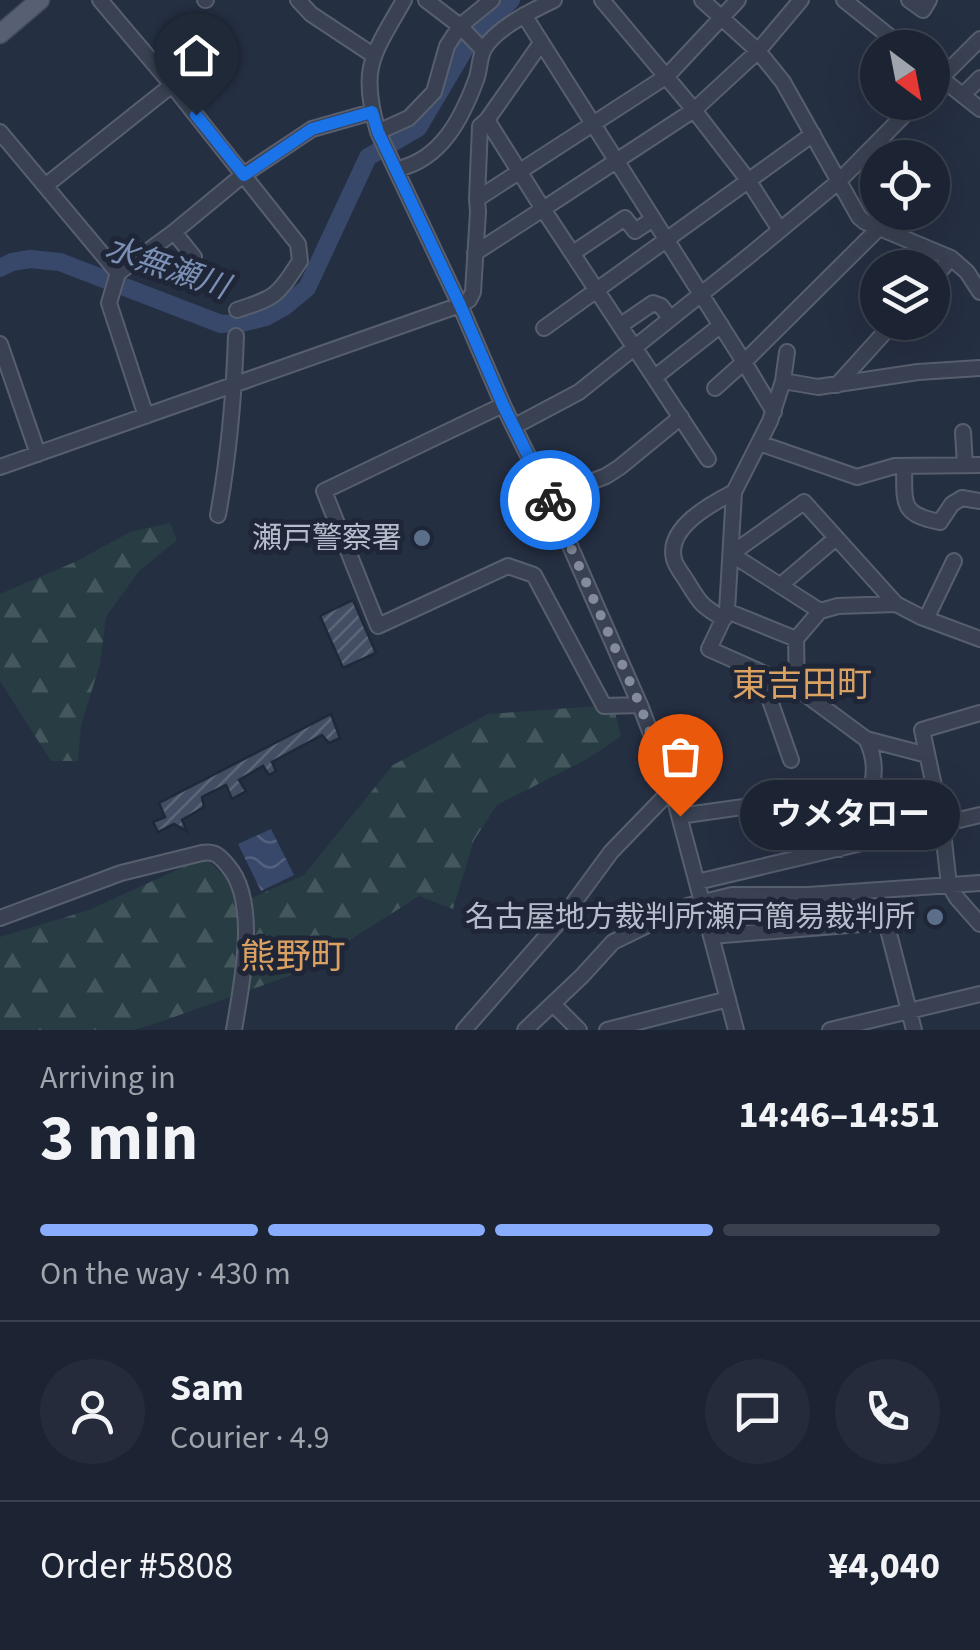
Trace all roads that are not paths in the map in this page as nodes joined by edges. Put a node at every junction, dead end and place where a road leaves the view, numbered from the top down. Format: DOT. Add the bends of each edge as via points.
graph roads {
  1 [pos="40,0"];
  2 [pos="100,0"];
  3 [pos="298,0"];
  4 [pos="404,0"];
  5 [pos="426,0"];
  6 [pos="492,0"];
  7 [pos="554,0"];
  8 [pos="602,0"];
  9 [pos="702,0"];
  10 [pos="738,0"];
  11 [pos="801,0"];
  12 [pos="844,0"];
  13 [pos="909,0"];
  14 [pos="929,0"];
  15 [pos="864,6"];
  16 [pos="524,15"];
  17 [pos="721,18"];
  18 [pos="460,26"];
  19 [pos="887,30"];
  20 [pos="0,34"];
  21 [pos="980,38"];
  22 [pos="542,43"];
  23 [pos="483,50"];
  24 [pos="758,51"];
  25 [pos="373,55"];
  26 [pos="950,65"];
  27 [pos="667,76"];
  28 [pos="980,78"];
  29 [pos="172,86"];
  30 [pos="950,87"];
  31 [pos="963,95"];
  32 [pos="694,110"];
  33 [pos="980,110"];
  34 [pos="372,112"];
  35 [pos="486,120"];
  36 [pos="899,120"];
  37 [pos="593,124"];
  38 [pos="0,132"];
  39 [pos="378,132"];
  40 [pos="813,134"];
  41 [pos="616,160"];
  42 [pos="397,169"];
  43 [pos="519,170"];
  44 [pos="244,175"];
  45 [pos="748,180"];
  46 [pos="838,182"];
  47 [pos="45,186"];
  48 [pos="477,199"];
  49 [pos="543,210"];
  50 [pos="860,218"];
  51 [pos="653,219"];
  52 [pos="780,230"];
  53 [pos="878,230"];
  54 [pos="885,230"];
  55 [pos="174,232"];
  56 [pos="666,239"];
  57 [pos="147,252"];
  58 [pos="476,253"];
  59 [pos="573,253"];
  60 [pos="951,258"];
  61 [pos="117,276"];
  62 [pos="598,290"];
  63 [pos="702,292"];
  64 [pos="980,292"];
  65 [pos="460,305"];
  66 [pos="237,310"];
  67 [pos="670,318"];
  68 [pos="722,324"];
  69 [pos="621,325"];
  70 [pos="544,328"];
  71 [pos="236,336"];
  72 [pos="878,340"];
  73 [pos="0,344"];
  74 [pos="635,347"];
  75 [pos="787,352"];
  76 [pos="744,362"];
  77 [pos="980,368"];
  78 [pos="655,377"];
  79 [pos="783,380"];
  80 [pos="234,384"];
  81 [pos="837,385"];
  82 [pos="715,388"];
  83 [pos="503,405"];
  84 [pos="774,412"];
  85 [pos="146,416"];
  86 [pos="681,417"];
  87 [pos="515,426"];
  88 [pos="963,432"];
  89 [pos="759,443"];
  90 [pos="38,454"];
  91 [pos="708,459"];
  92 [pos="972,465"];
  93 [pos="904,466"];
  94 [pos="0,467"];
  95 [pos="734,492"];
  96 [pos="549,498"];
  97 [pos="980,501"];
  98 [pos="218,514"];
  99 [pos="836,538"];
  100 [pos="730,554"];
  101 [pos="954,561"];
  102 [pos="782,584"];
  103 [pos="896,604"];
  104 [pos="820,611"];
  105 [pos="726,615"];
  106 [pos="926,619"];
  107 [pos="980,639"];
  108 [pos="796,640"];
  109 [pos="760,672"];
  110 [pos="797,688"];
  111 [pos="640,705"];
  112 [pos="980,713"];
  113 [pos="866,740"];
  114 [pos="927,754"];
  115 [pos="791,760"];
  116 [pos="672,789"];
  117 [pos="936,791"];
  118 [pos="980,815"];
  119 [pos="680,816"];
  120 [pos="942,823"];
  121 [pos="840,850"];
  122 [pos="697,882"];
  123 [pos="980,883"];
  124 [pos="950,885"];
  125 [pos="702,902"];
  126 [pos="0,918"];
  127 [pos="980,924"];
  128 [pos="712,936"];
  129 [pos="980,994"];
  130 [pos="728,998"];
  131 [pos="553,1004"];
  132 [pos="910,1010"];
  133 [pos="234,1030"];
  134 [pos="464,1030"];
  135 [pos="525,1030"];
  136 [pos="579,1030"];
  137 [pos="607,1030"];
  138 [pos="736,1030"];
  139 [pos="830,1030"];
  140 [pos="914,1030"];
  1 -- 20 [label="main road"];
  2 -- 29 [label="street"];
  3 -- 25 [label="street"];
  4 -- 25 [label="street"];
  5 -- 18 [label="street"];
  6 -- 18 [label="street"];
  7 -- 16 [label="street"];
  8 -- 27 [label="street"];
  9 -- 17 [label="street"];
  10 -- 17 [label="street"];
  11 -- 24 [label="street"];
  12 -- 15 [label="street"];
  13 -- 14 [label="street" via="923,10"];
  15 -- 19 [label="street"];
  16 -- 22 [label="street"];
  16 -- 23 [label="street"];
  17 -- 24 [label="street"];
  17 -- 27 [label="street"];
  18 -- 23 [label="street"];
  18 -- 39 [label="street" via="434,92 409,118"];
  21 -- 26 [label="street"];
  22 -- 35 [label="street"];
  22 -- 37 [label="street"];
  23 -- 42 [label="street" via="449,134 418,162"];
  24 -- 32 [label="street"];
  24 -- 40 [label="street"];
  25 -- 34 [label="street"];
  27 -- 32 [label="street"];
  27 -- 37 [label="street"];
  28 -- 31 [label="street"];
  29 -- 44 [label="street"];
  29 -- 47 [label="street"];
  30 -- 31 [label="street"];
  31 -- 33 [label="street"];
  32 -- 41 [label="street"];
  32 -- 45 [label="street"];
  34 -- 39 [label="street"];
  34 -- 44 [label="street" via="312,129"];
  35 -- 43 [label="street"];
  35 -- 48 [label="street" via="480,126"];
  36 -- 46 [label="street"];
  37 -- 41 [label="street"];
  37 -- 43 [label="street"];
  38 -- 47 [label="street"];
  39 -- 42 [label="street"];
  40 -- 45 [label="street"];
  40 -- 46 [label="street"];
  41 -- 49 [label="street"];
  41 -- 51 [label="street"];
  42 -- 65 [label="street"];
  43 -- 48 [label="street"];
  43 -- 49 [label="street"];
  44 -- 55 [label="street"];
  44 -- 66 [label="street" via="298,244 300,261 268,300"];
  45 -- 52 [label="street"];
  45 -- 56 [label="street"];
  46 -- 50 [label="street"];
  46 -- 52 [label="street"];
  47 -- 61 [label="street"];
  48 -- 58 [label="street"];
  49 -- 58 [label="street"];
  49 -- 59 [label="street"];
  51 -- 56 [label="street"];
  51 -- 59 [label="street" via="635,231 625,218"];
  52 -- 63 [label="street"];
  53 -- 76 [label="street"];
  54 -- 60 [label="street"];
  55 -- 57 [label="street"];
  55 -- 57 [label="street" via="194,258 176,272 158,267"];
  56 -- 62 [label="street"];
  56 -- 63 [label="street"];
  57 -- 61 [label="street"];
  58 -- 65 [label="street" via="473,292"];
  59 -- 62 [label="street"];
  60 -- 64 [label="street"];
  61 -- 85 [label="street" via="109,304"];
  62 -- 69 [label="street"];
  62 -- 70 [label="street"];
  63 -- 67 [label="street"];
  63 -- 68 [label="street"];
  65 -- 80 [label="street"];
  65 -- 83 [label="street"];
  67 -- 69 [label="street" via="654,303"];
  67 -- 74 [label="street"];
  68 -- 76 [label="street"];
  68 -- 78 [label="street"];
  69 -- 74 [label="street"];
  71 -- 80 [label="street"];
  72 -- 81 [label="street"];
  73 -- 90 [label="street"];
  74 -- 78 [label="street"];
  74 -- 87 [label="street" via="579,392"];
  75 -- 79 [label="street"];
  76 -- 82 [label="street"];
  76 -- 84 [label="street"];
  77 -- 81 [label="street"];
  78 -- 86 [label="street"];
  79 -- 81 [label="street"];
  79 -- 84 [label="street"];
  80 -- 85 [label="street"];
  80 -- 98 [label="street"];
  83 -- 87 [label="street"];
  83 -- 111 [label="street" via="324,491 378,626 508,566 534,575 604,706"];
  84 -- 89 [label="street"];
  85 -- 90 [label="street"];
  86 -- 91 [label="street"];
  86 -- 96 [label="street" via="606,476"];
  87 -- 96 [label="street"];
  88 -- 92 [label="street"];
  89 -- 93 [label="street" via="857,476"];
  89 -- 95 [label="street"];
  90 -- 94 [label="street"];
  92 -- 93 [label="street"];
  93 -- 97 [label="street" via="904,503 915,516 940,522 962,498"];
  95 -- 100 [label="street"];
  95 -- 105 [label="street" via="690,519 673,558 702,606"];
  96 -- 111 [label="street"];
  99 -- 100 [label="street" via="804,502"];
  99 -- 102 [label="street"];
  99 -- 103 [label="street"];
  100 -- 102 [label="street"];
  100 -- 105 [label="street"];
  101 -- 106 [label="street"];
  102 -- 104 [label="street"];
  103 -- 104 [label="street"];
  103 -- 106 [label="street"];
  104 -- 108 [label="street"];
  105 -- 108 [label="street"];
  105 -- 109 [label="street" via="709,649"];
  106 -- 107 [label="street"];
  108 -- 110 [label="street"];
  109 -- 110 [label="street"];
  109 -- 115 [label="street"];
  110 -- 113 [label="street"];
  111 -- 116 [label="street"];
  112 -- 114 [label="street" via="922,730"];
  113 -- 114 [label="street"];
  113 -- 119 [label="street" via="875,774 872,784 856,792"];
  114 -- 117 [label="street"];
  116 -- 119 [label="street"];
  116 -- 134 [label="street" via="610,852 564,916"];
  117 -- 120 [label="street"];
  117 -- 121 [label="street" via="835,807"];
  118 -- 120 [label="street"];
  119 -- 122 [label="street"];
  120 -- 121 [label="street"];
  120 -- 124 [label="street"];
  121 -- 122 [label="street"];
  122 -- 125 [label="street"];
  123 -- 124 [label="street"];
  124 -- 125 [label="street"];
  124 -- 127 [label="street"];
  125 -- 128 [label="street"];
  125 -- 131 [label="street" via="613,942"];
  126 -- 133 [label="street" via="120,873 210,852 220,856 244,905"];
  128 -- 130 [label="street"];
  128 -- 132 [label="street" via="886,922"];
  129 -- 132 [label="street"];
  130 -- 137 [label="street"];
  130 -- 138 [label="street"];
  131 -- 135 [label="street"];
  131 -- 136 [label="street"];
  132 -- 139 [label="street"];
  132 -- 140 [label="street"];
}
